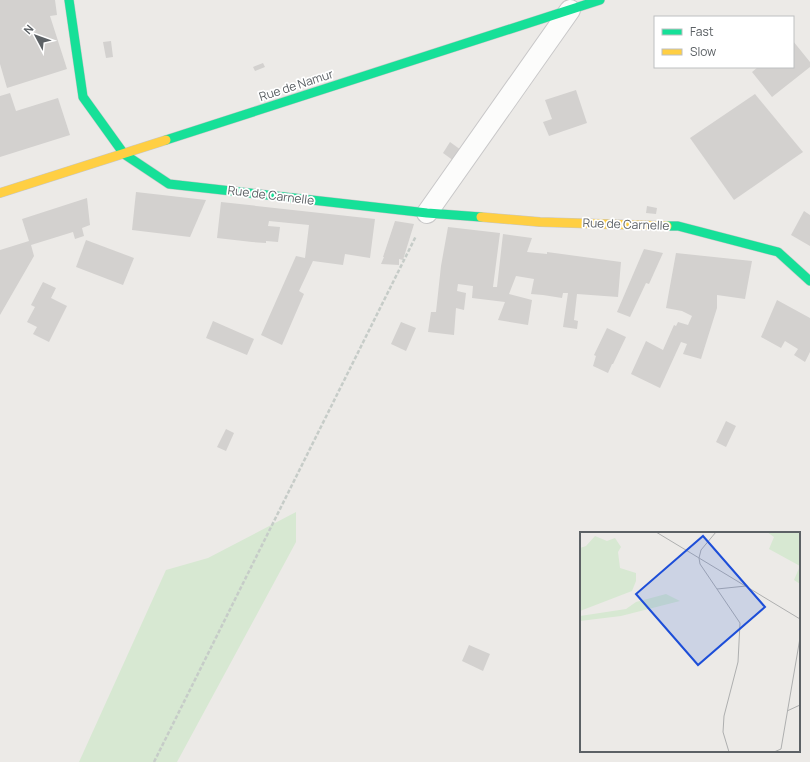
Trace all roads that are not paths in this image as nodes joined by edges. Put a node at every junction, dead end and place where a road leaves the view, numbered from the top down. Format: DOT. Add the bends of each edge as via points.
graph roads {
  1 [pos="69,0"];
  2 [pos="600,0"];
  3 [pos="570,10"];
  4 [pos="124,154"];
  5 [pos="0,193"];
  6 [pos="427,213"];
  7 [pos="810,281"];
  1 -- 4 [label="street, Rue de Carnelle" via="83,97"];
  2 -- 3 [label="street, Rue de Namur"];
  3 -- 4 [label="street, Rue de Namur"];
  3 -- 6 [label="street"];
  4 -- 5 [label="street, Rue de Namur"];
  4 -- 6 [label="street, Rue de Carnelle" via="168,184"];
  6 -- 7 [label="street, Rue de Carnelle" via="540,222 678,226 778,252"];
}
